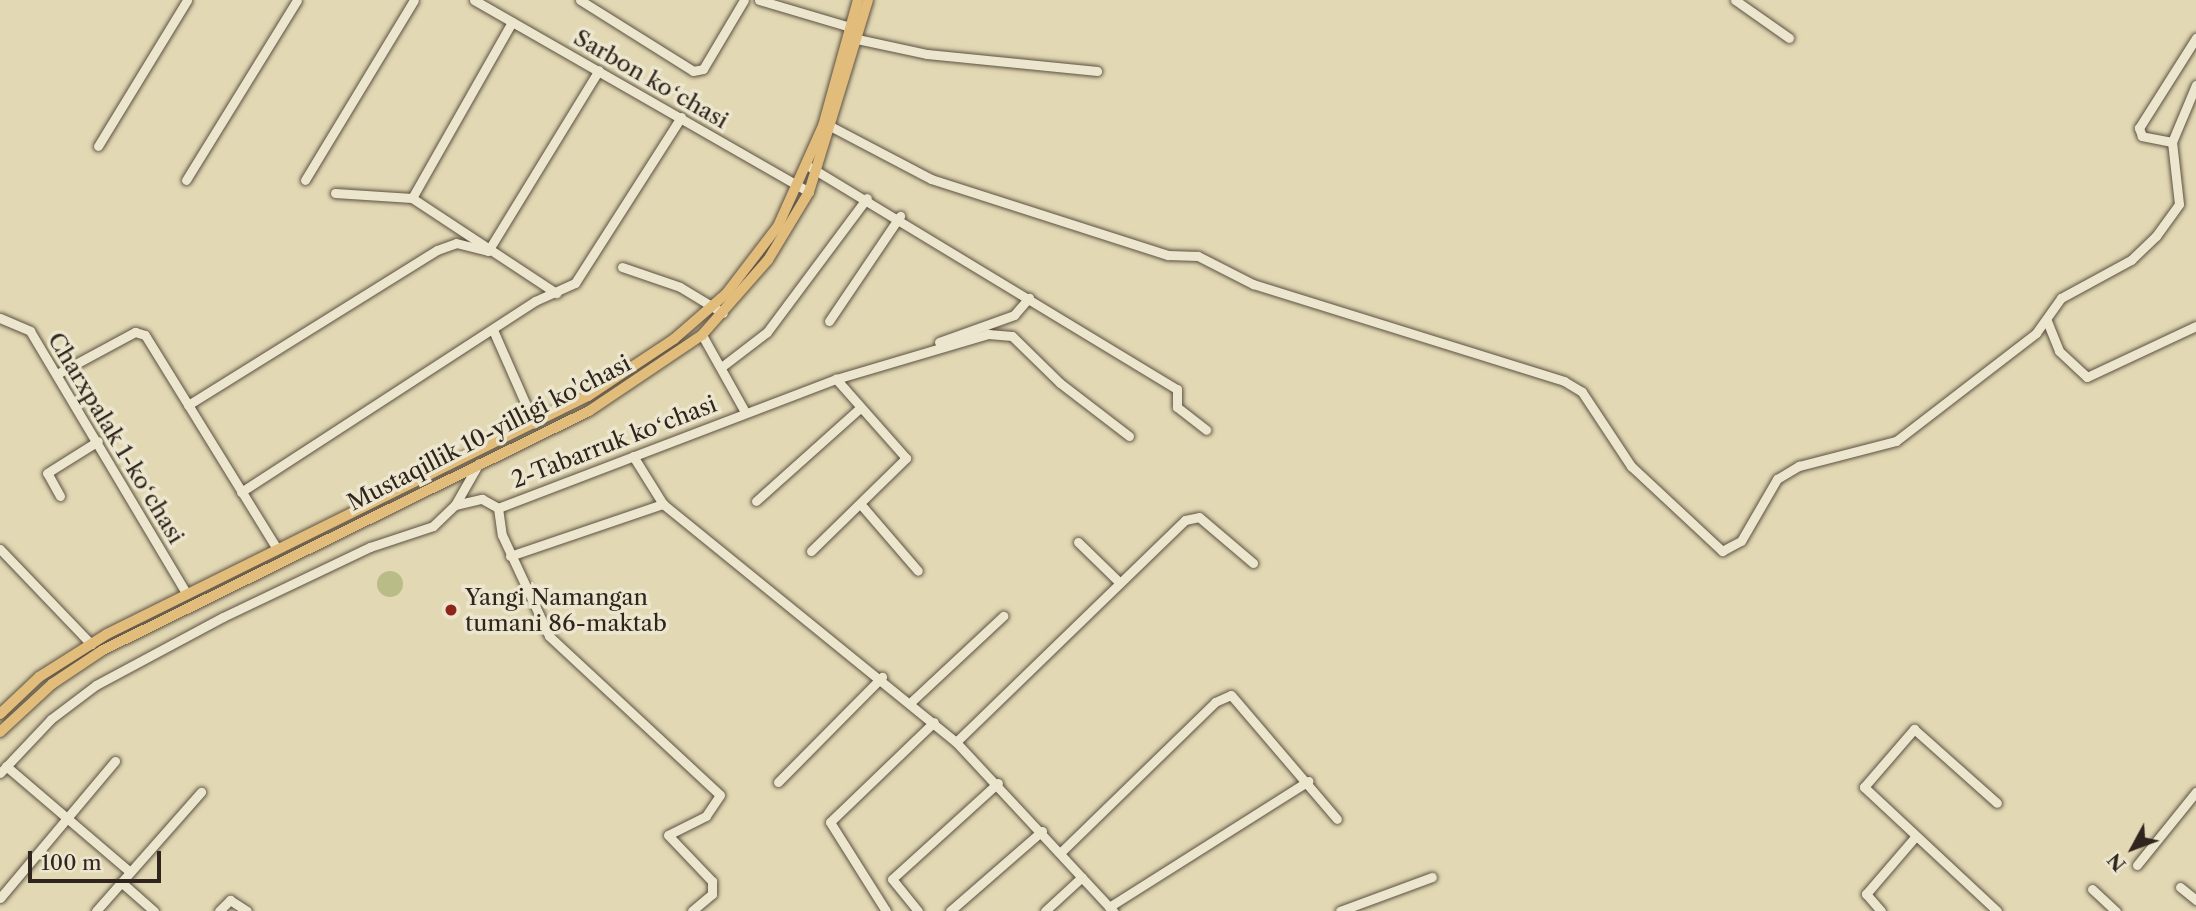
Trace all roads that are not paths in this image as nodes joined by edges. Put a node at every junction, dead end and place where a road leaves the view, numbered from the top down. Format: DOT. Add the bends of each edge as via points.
graph roads {
  1 [pos="187,0"];
  2 [pos="297,0"];
  3 [pos="414,0"];
  4 [pos="474,0"];
  5 [pos="580,0"];
  6 [pos="744,0"];
  7 [pos="758,0"];
  8 [pos="858,0"];
  9 [pos="868,0"];
  10 [pos="1735,0"];
  11 [pos="781,4"];
  12 [pos="512,22"];
  13 [pos="850,27"];
  14 [pos="857,38"];
  15 [pos="1789,38"];
  16 [pos="2196,38"];
  17 [pos="599,70"];
  18 [pos="1097,71"];
  19 [pos="2196,85"];
  20 [pos="681,117"];
  21 [pos="831,127"];
  22 [pos="2172,142"];
  23 [pos="98,146"];
  24 [pos="813,169"];
  25 [pos="186,180"];
  26 [pos="305,180"];
  27 [pos="804,189"];
  28 [pos="335,193"];
  29 [pos="412,198"];
  30 [pos="867,198"];
  31 [pos="900,216"];
  32 [pos="488,251"];
  33 [pos="622,267"];
  34 [pos="556,293"];
  35 [pos="1029,298"];
  36 [pos="712,307"];
  37 [pos="723,313"];
  38 [pos="0,318"];
  39 [pos="829,321"];
  40 [pos="2047,321"];
  41 [pos="2196,326"];
  42 [pos="493,330"];
  43 [pos="702,335"];
  44 [pos="724,365"];
  45 [pos="57,374"];
  46 [pos="858,375"];
  47 [pos="836,379"];
  48 [pos="188,405"];
  49 [pos="860,408"];
  50 [pos="744,412"];
  51 [pos="534,424"];
  52 [pos="1206,430"];
  53 [pos="1129,436"];
  54 [pos="98,441"];
  55 [pos="633,456"];
  56 [pos="479,463"];
  57 [pos="241,492"];
  58 [pos="60,496"];
  59 [pos="756,501"];
  60 [pos="663,504"];
  61 [pos="455,505"];
  62 [pos="863,507"];
  63 [pos="498,508"];
  64 [pos="1078,542"];
  65 [pos="0,549"];
  66 [pos="276,549"];
  67 [pos="811,551"];
  68 [pos="510,556"];
  69 [pos="1253,563"];
  70 [pos="918,571"];
  71 [pos="1119,582"];
  72 [pos="187,594"];
  73 [pos="1003,616"];
  74 [pos="91,644"];
  75 [pos="882,677"];
  76 [pos="912,701"];
  77 [pos="0,714"];
  78 [pos="934,722"];
  79 [pos="0,732"];
  80 [pos="956,742"];
  81 [pos="115,761"];
  82 [pos="3,769"];
  83 [pos="1308,781"];
  84 [pos="778,782"];
  85 [pos="998,783"];
  86 [pos="201,792"];
  87 [pos="2196,792"];
  88 [pos="1997,803"];
  89 [pos="66,817"];
  90 [pos="1337,819"];
  91 [pos="1042,831"];
  92 [pos="1916,837"];
  93 [pos="1061,852"];
  94 [pos="2137,865"];
  95 [pos="130,872"];
  96 [pos="1082,877"];
  97 [pos="1432,877"];
  98 [pos="121,882"];
  99 [pos="2180,887"];
  100 [pos="2092,889"];
  101 [pos="0,898"];
  102 [pos="2196,900"];
  103 [pos="1111,909"];
  104 [pos="96,911"];
  105 [pos="154,911"];
  106 [pos="219,911"];
  107 [pos="247,911"];
  108 [pos="692,911"];
  109 [pos="886,911"];
  110 [pos="918,911"];
  111 [pos="950,911"];
  112 [pos="1045,911"];
  113 [pos="1340,911"];
  114 [pos="1881,911"];
  115 [pos="1997,911"];
  116 [pos="2116,911"];
  1 -- 23 [label="street"];
  2 -- 25 [label="street"];
  3 -- 26 [label="street"];
  4 -- 12 [label="street, Sarbon koʻchasi"];
  5 -- 6 [label="street" via="692,71 703,69"];
  7 -- 11 [label="street"];
  8 -- 13 [label="main road, Mustaqillik 10-yilligi ko'chasi"];
  9 -- 14 [label="main road, Mustaqillik 10-yilligi ko'chasi"];
  10 -- 15 [label="street"];
  11 -- 13 [label="street"];
  12 -- 17 [label="street, Sarbon koʻchasi"];
  12 -- 29 [label="street"];
  13 -- 24 [label="main road, Mustaqillik 10-yilligi ko'chasi"];
  14 -- 18 [label="street" via="927,54"];
  14 -- 21 [label="main road, Mustaqillik 10-yilligi ko'chasi"];
  16 -- 22 [label="street" via="2139,128 2142,136"];
  17 -- 20 [label="street, Sarbon koʻchasi"];
  17 -- 32 [label="street"];
  19 -- 22 [label="street"];
  20 -- 27 [label="street, Sarbon koʻchasi"];
  20 -- 34 [label="street" via="583,275"];
  21 -- 24 [label="main road, Mustaqillik 10-yilligi ko'chasi"];
  21 -- 40 [label="street" via="931,178 1168,255 1198,256 1253,284 1564,381 1582,392 1631,466 1722,551 1741,541 1777,479 1799,466 1896,441"];
  22 -- 40 [label="street" via="2175,214 2131,260 2061,298"];
  24 -- 27 [label="main road, Mustaqillik 10-yilligi ko'chasi"];
  24 -- 30 [label="street"];
  27 -- 36 [label="main road, Mustaqillik 10-yilligi ko'chasi" via="746,270"];
  27 -- 37 [label="main road, Mustaqillik 10-yilligi ko'chasi" via="768,260"];
  28 -- 29 [label="street"];
  29 -- 32 [label="street"];
  30 -- 31 [label="street"];
  30 -- 44 [label="street, 2-Tabarruk koʻchasi" via="767,332"];
  31 -- 35 [label="street"];
  31 -- 39 [label="street"];
  32 -- 34 [label="street"];
  32 -- 48 [label="street" via="456,243 437,250"];
  33 -- 36 [label="street"];
  34 -- 42 [label="street"];
  35 -- 46 [label="street, 2-Tabarruk koʻchasi" via="1014,315"];
  35 -- 52 [label="street" via="1177,389 1177,407"];
  36 -- 37 [label="street"];
  36 -- 51 [label="main road, Mustaqillik 10-yilligi ko'chasi" via="639,366"];
  37 -- 43 [label="main road, Mustaqillik 10-yilligi ko'chasi"];
  38 -- 45 [label="street, Charxpalak 1-koʻchasi" via="24,325"];
  40 -- 41 [label="street" via="2059,351 2087,377"];
  42 -- 51 [label="street"];
  42 -- 57 [label="street"];
  43 -- 44 [label="street, 2-Tabarruk koʻchasi"];
  43 -- 56 [label="main road, Mustaqillik 10-yilligi ko'chasi" via="639,382"];
  44 -- 50 [label="street, 2-Tabarruk koʻchasi"];
  45 -- 48 [label="street" via="140,331"];
  45 -- 54 [label="street, Charxpalak 1-koʻchasi"];
  46 -- 47 [label="street, 2-Tabarruk koʻchasi"];
  46 -- 53 [label="street, 2-Tabarruk koʻchasi" via="973,337 1008,333"];
  47 -- 49 [label="street"];
  47 -- 50 [label="street, 2-Tabarruk koʻchasi"];
  48 -- 57 [label="street"];
  49 -- 59 [label="street"];
  49 -- 62 [label="street" via="906,458"];
  50 -- 55 [label="street, 2-Tabarruk koʻchasi"];
  51 -- 66 [label="main road, Mustaqillik 10-yilligi ko'chasi"];
  54 -- 58 [label="street" via="47,473"];
  54 -- 72 [label="street, Charxpalak 1-koʻchasi"];
  55 -- 60 [label="street"];
  55 -- 63 [label="street, 2-Tabarruk koʻchasi"];
  56 -- 61 [label="street"];
  56 -- 79 [label="main road, Mustaqillik 10-yilligi ko'chasi" via="103,650 52,684"];
  57 -- 66 [label="street"];
  60 -- 68 [label="street"];
  60 -- 75 [label="street"];
  61 -- 63 [label="street" via="482,499"];
  61 -- 82 [label="street" via="433,526 358,553 96,685 51,719"];
  62 -- 67 [label="street"];
  62 -- 70 [label="street"];
  63 -- 68 [label="street"];
  64 -- 71 [label="street"];
  65 -- 74 [label="street"];
  66 -- 72 [label="main road, Mustaqillik 10-yilligi ko'chasi"];
  68 -- 108 [label="street" via="549,636 720,795 706,816 668,835 712,881 712,894"];
  69 -- 71 [label="street" via="1192,516"];
  71 -- 80 [label="street"];
  72 -- 74 [label="main road, Mustaqillik 10-yilligi ko'chasi"];
  73 -- 76 [label="street"];
  74 -- 77 [label="main road, Mustaqillik 10-yilligi ko'chasi" via="39,677"];
  75 -- 76 [label="street"];
  75 -- 84 [label="street"];
  76 -- 78 [label="street"];
  78 -- 80 [label="street"];
  78 -- 109 [label="street" via="830,822"];
  80 -- 85 [label="street"];
  81 -- 89 [label="street"];
  82 -- 89 [label="street"];
  83 -- 90 [label="street"];
  83 -- 93 [label="street" via="1231,695 1215,702"];
  83 -- 103 [label="street"];
  85 -- 91 [label="street"];
  85 -- 110 [label="street" via="892,879"];
  86 -- 95 [label="street"];
  87 -- 94 [label="street"];
  88 -- 92 [label="street" via="1914,729 1864,788"];
  89 -- 95 [label="street"];
  89 -- 101 [label="street"];
  91 -- 93 [label="street"];
  91 -- 111 [label="street"];
  92 -- 114 [label="street" via="1866,894"];
  92 -- 115 [label="street"];
  93 -- 96 [label="street"];
  95 -- 98 [label="street"];
  96 -- 103 [label="street"];
  96 -- 112 [label="street"];
  97 -- 113 [label="street"];
  98 -- 104 [label="street"];
  98 -- 105 [label="street"];
  99 -- 102 [label="street"];
  100 -- 116 [label="street"];
  106 -- 107 [label="street" via="230,900"];
}
